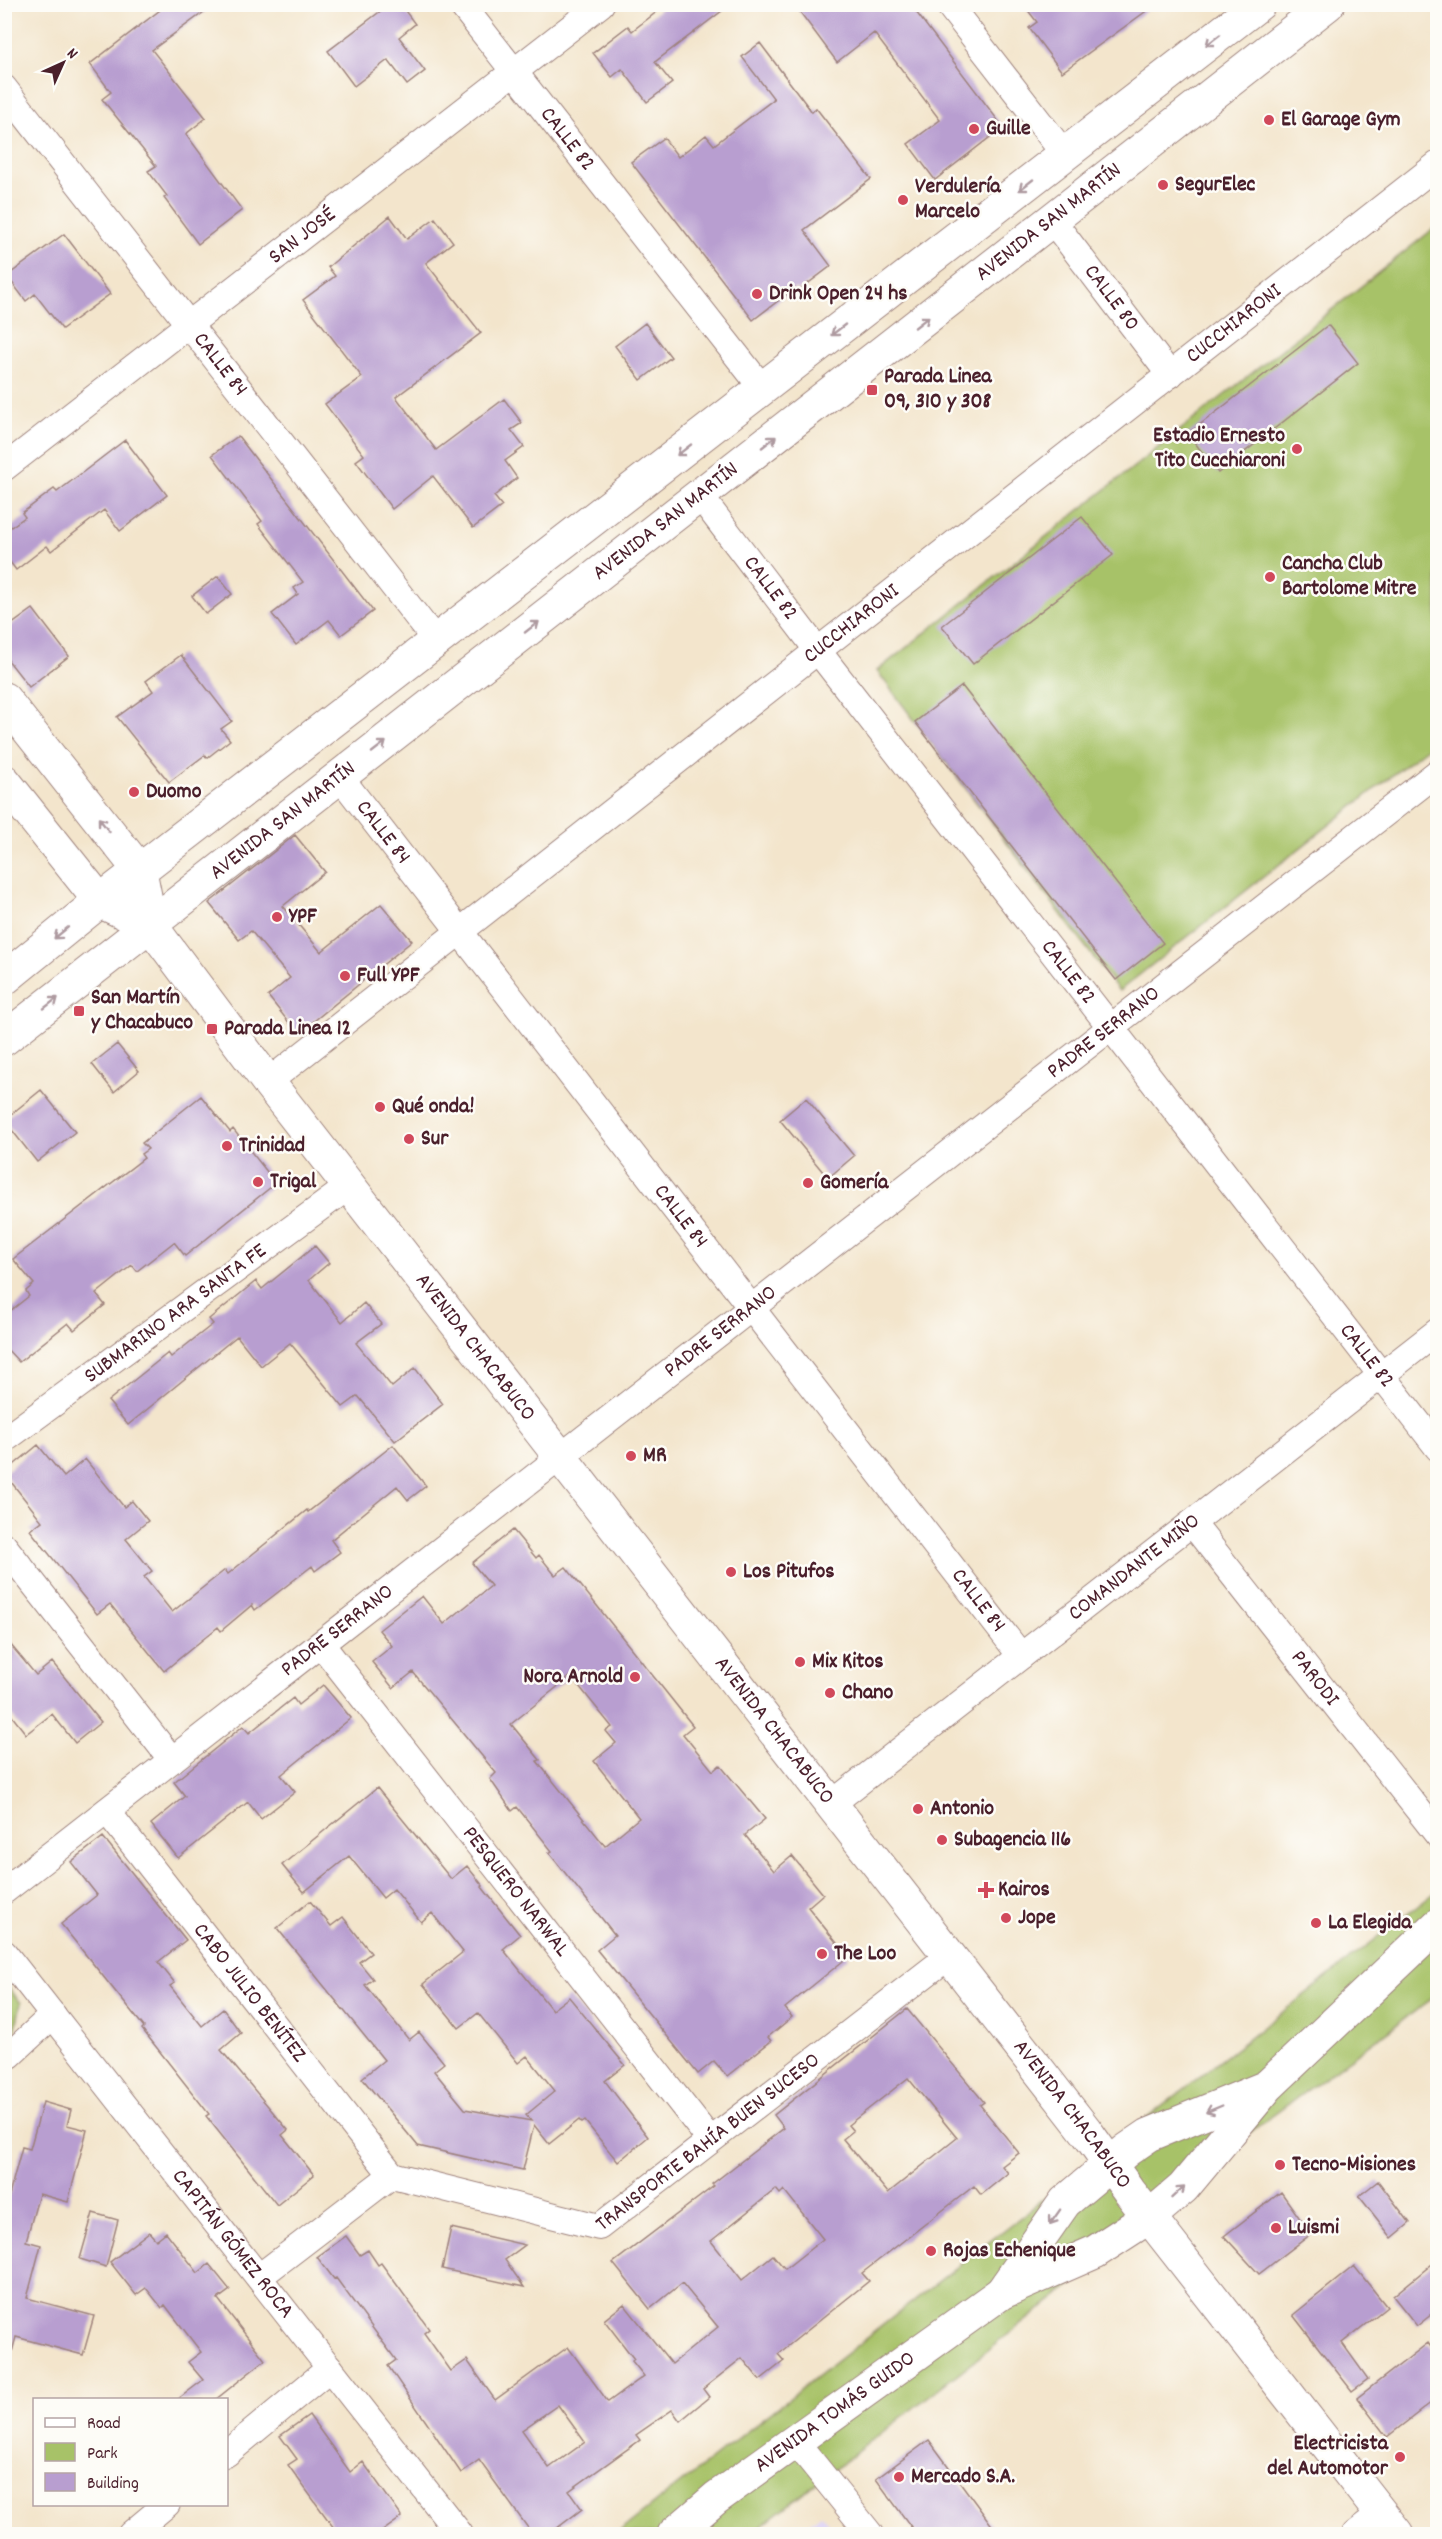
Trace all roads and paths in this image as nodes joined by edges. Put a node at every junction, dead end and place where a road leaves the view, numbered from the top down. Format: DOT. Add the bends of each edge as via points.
graph roads {
  1 [pos="461,4"];
  2 [pos="601,4"];
  3 [pos="948,4"];
  4 [pos="1259,4"];
  5 [pos="1328,4"];
  6 [pos="514,72"];
  7 [pos="4,88"];
  8 [pos="1065,155"];
  9 [pos="1437,165"];
  10 [pos="1052,220"];
  11 [pos="189,324"];
  12 [pos="1170,375"];
  13 [pos="763,389"];
  14 [pos="4,468"];
  15 [pos="700,496"];
  16 [pos="436,641"];
  17 [pos="818,651"];
  18 [pos="4,699"];
  19 [pos="1437,772"];
  20 [pos="340,777"];
  21 [pos="4,781"];
  22 [pos="140,871"];
  23 [pos="100,902"];
  24 [pos="151,926"];
  25 [pos="458,932"];
  26 [pos="4,979"];
  27 [pos="1110,1028"];
  28 [pos="4,1040"];
  29 [pos="268,1082"];
  30 [pos="348,1187"];
  31 [pos="750,1308"];
  32 [pos="1437,1331"];
  33 [pos="1381,1376"];
  34 [pos="4,1440"];
  35 [pos="1437,1448"];
  36 [pos="560,1456"];
  37 [pos="1192,1522"];
  38 [pos="4,1546"];
  39 [pos="321,1644"];
  40 [pos="1021,1656"];
  41 [pos="172,1760"];
  42 [pos="830,1804"];
  43 [pos="107,1811"];
  44 [pos="1437,1835"];
  45 [pos="4,1891"];
  46 [pos="1437,1925"];
  47 [pos="4,1953"];
  48 [pos="948,1956"];
  49 [pos="53,2015"];
  50 [pos="6,2061"];
  51 [pos="1268,2086"];
  52 [pos="710,2140"];
  53 [pos="1110,2164"];
  54 [pos="392,2175"];
  55 [pos="1149,2217"];
  56 [pos="259,2277"];
  57 [pos="1001,2293"];
  58 [pos="330,2368"];
  59 [pos="795,2441"];
  60 [pos="228,2452"];
  61 [pos="166,2506"];
  62 [pos="1389,2524"];
  63 [pos="131,2535"];
  64 [pos="460,2535"];
  65 [pos="674,2535"];
  66 [pos="870,2535"];
  67 [pos="1355,2535"];
  1 -- 6 [label="street, CALLE 82"];
  2 -- 6 [label="street, SAN JOSÉ"];
  3 -- 8 [label="street"];
  4 -- 8 [label="main road, AVENIDA SAN MARTÍN, one-way"];
  5 -- 10 [label="main road, AVENIDA SAN MARTÍN"];
  6 -- 11 [label="street, SAN JOSÉ"];
  6 -- 13 [label="street, CALLE 82"];
  7 -- 11 [label="street, CALLE 84"];
  8 -- 13 [label="main road, AVENIDA SAN MARTÍN, one-way"];
  9 -- 12 [label="street, CUCCHIARONI"];
  10 -- 12 [label="street, CALLE 80"];
  15 -- 10 [label="main road, AVENIDA SAN MARTÍN, one-way"];
  11 -- 14 [label="street, SAN JOSÉ"];
  11 -- 16 [label="street, CALLE 84"];
  12 -- 17 [label="street, CUCCHIARONI"];
  13 -- 16 [label="main road, AVENIDA SAN MARTÍN, one-way"];
  15 -- 17 [label="street, CALLE 82"];
  20 -- 15 [label="main road, AVENIDA SAN MARTÍN, one-way"];
  16 -- 22 [label="main road, AVENIDA SAN MARTÍN"];
  17 -- 25 [label="street, CUCCHIARONI"];
  17 -- 27 [label="street, CALLE 82"];
  22 -- 18 [label="main road, AVENIDA CHACABUCO, one-way"];
  19 -- 27 [label="street, PADRE SERRANO"];
  20 -- 24 [label="main road, AVENIDA SAN MARTÍN"];
  20 -- 25 [label="street, CALLE 84"];
  21 -- 23 [label="main road, AVENIDA CHACABUCO"];
  22 -- 23 [label="main road, AVENIDA SAN MARTÍN"];
  22 -- 24 [label="main road, AVENIDA CHACABUCO"];
  23 -- 24 [label="main road, AVENIDA CHACABUCO"];
  23 -- 26 [label="main road, AVENIDA SAN MARTÍN, one-way"];
  28 -- 24 [label="main road, AVENIDA SAN MARTÍN, one-way"];
  24 -- 29 [label="main road, AVENIDA CHACABUCO"];
  25 -- 29 [label="street, CUCCHIARONI"];
  25 -- 31 [label="street, CALLE 84"];
  27 -- 31 [label="street, PADRE SERRANO"];
  27 -- 33 [label="street, CALLE 82"];
  29 -- 30 [label="main road, AVENIDA CHACABUCO"];
  30 -- 34 [label="street, SUBMARINO ARA SANTA FE"];
  30 -- 36 [label="main road, AVENIDA CHACABUCO"];
  31 -- 36 [label="street, PADRE SERRANO"];
  31 -- 40 [label="street, CALLE 84"];
  32 -- 33 [label="street, COMANDANTE MIÑO"];
  33 -- 35 [label="street, CALLE 82"];
  33 -- 37 [label="street, COMANDANTE MIÑO"];
  36 -- 39 [label="street, PADRE SERRANO"];
  36 -- 42 [label="main road, AVENIDA CHACABUCO"];
  37 -- 40 [label="street, COMANDANTE MIÑO"];
  37 -- 44 [label="street, PARODI"];
  38 -- 41 [label="street"];
  39 -- 41 [label="street, PADRE SERRANO"];
  39 -- 52 [label="street, PESQUERO NARWAL"];
  40 -- 42 [label="street, COMANDANTE MIÑO"];
  41 -- 43 [label="street, PADRE SERRANO"];
  42 -- 48 [label="main road, AVENIDA CHACABUCO"];
  43 -- 45 [label="street, PADRE SERRANO"];
  43 -- 54 [label="street, CABO JULIO BENÍTEZ"];
  46 -- 51 [label="main road, AVENIDA TOMÁS GUIDO"];
  47 -- 49 [label="street, CAPITÁN GÓMEZ ROCA"];
  48 -- 52 [label="street, TRANSPORTE BAHÍA BUEN SUCESO"];
  48 -- 53 [label="main road, AVENIDA CHACABUCO"];
  49 -- 50 [label="street"];
  49 -- 56 [label="street, CAPITÁN GÓMEZ ROCA"];
  51 -- 53 [label="main road, AVENIDA TOMÁS GUIDO, one-way" via="1149,2135"];
  55 -- 51 [label="main road, AVENIDA TOMÁS GUIDO, one-way" via="1183,2188"];
  52 -- 54 [label="street, TRANSPORTE BAHÍA BUEN SUCESO" via="599,2227"];
  53 -- 55 [label="main road, AVENIDA CHACABUCO"];
  53 -- 57 [label="main road, AVENIDA TOMÁS GUIDO, one-way" via="1065,2202"];
  54 -- 56 [label="street"];
  55 -- 57 [label="main road, AVENIDA TOMÁS GUIDO" via="1095,2252"];
  55 -- 62 [label="main road, AVENIDA CHACABUCO"];
  56 -- 58 [label="street, CAPITÁN GÓMEZ ROCA"];
  57 -- 59 [label="main road, AVENIDA TOMÁS GUIDO"];
  58 -- 60 [label="street"];
  58 -- 64 [label="street, CAPITÁN GÓMEZ ROCA"];
  59 -- 65 [label="main road, AVENIDA TOMÁS GUIDO" via="716,2498"];
  59 -- 66 [label="street"];
  61 -- 63 [label="street"];
  62 -- 67 [label="street"];
}
